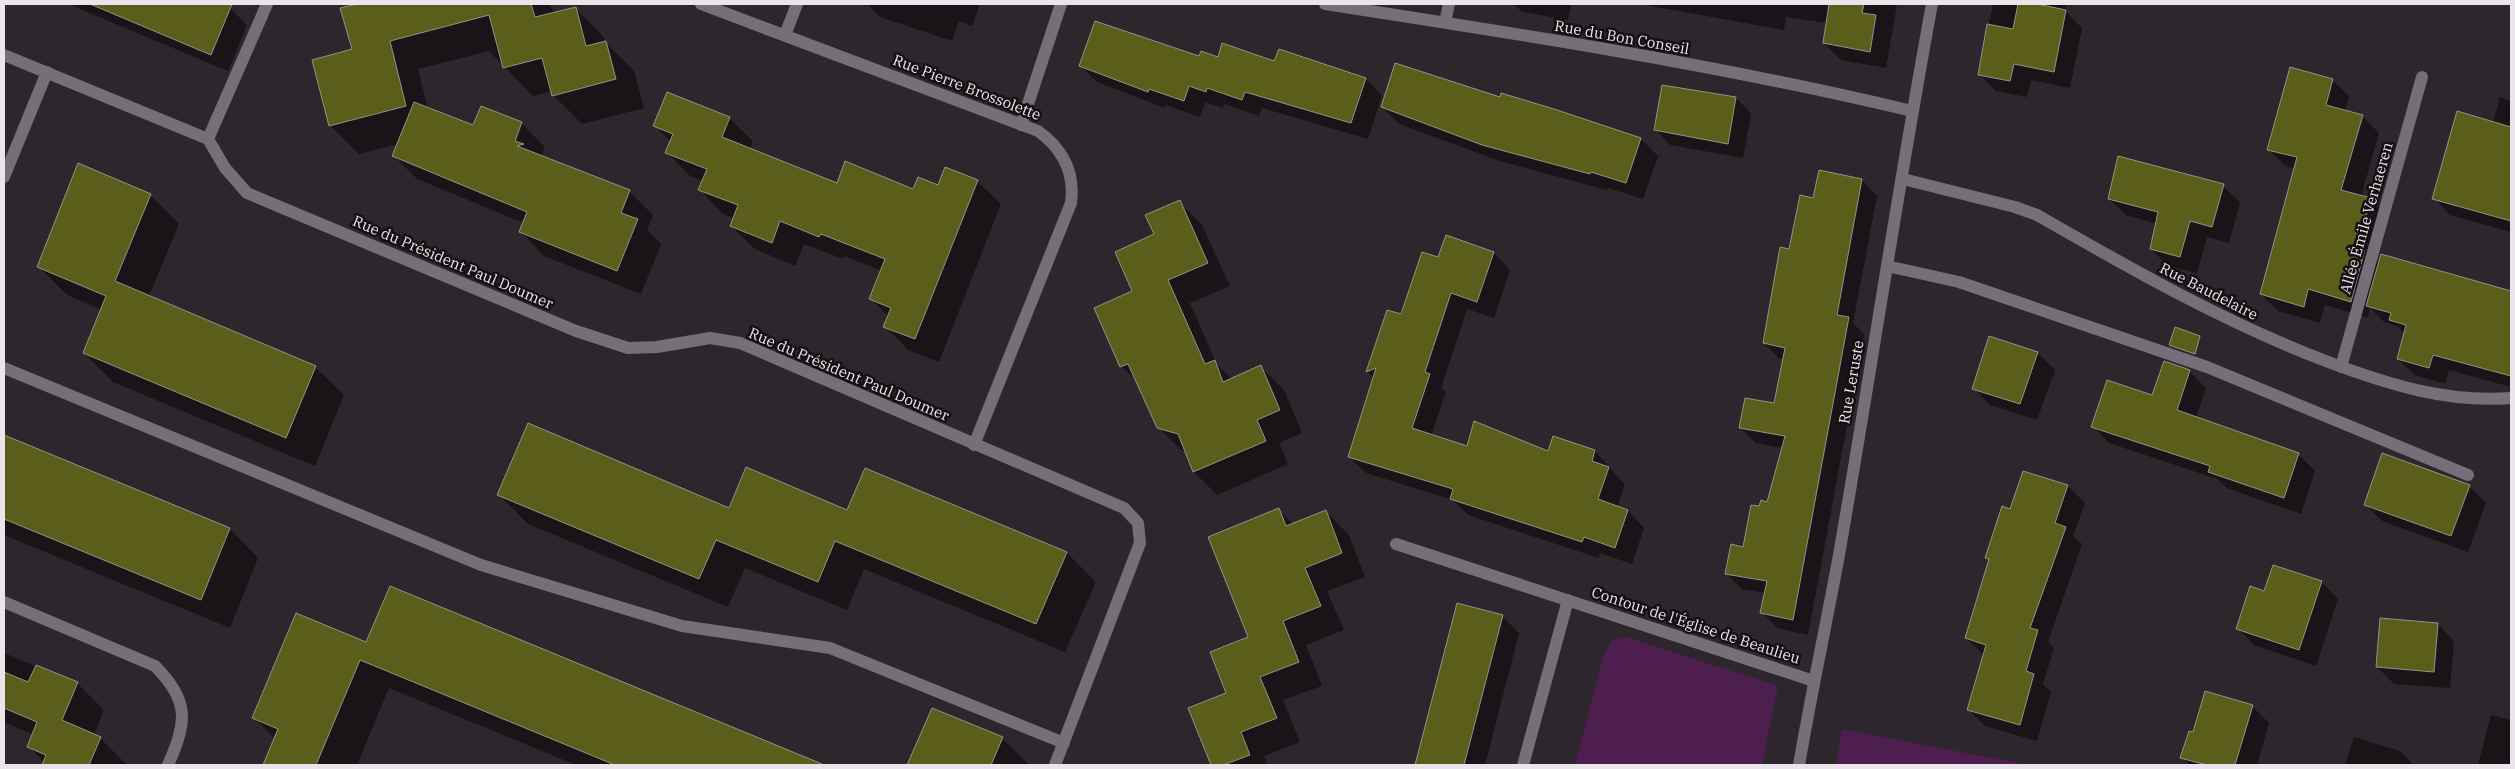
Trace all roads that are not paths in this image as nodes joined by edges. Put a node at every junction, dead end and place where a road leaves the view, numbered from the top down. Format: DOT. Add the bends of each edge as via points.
graph roads {
  1 [pos="267,4"];
  2 [pos="701,4"];
  3 [pos="797,4"];
  4 [pos="1061,4"];
  5 [pos="1325,4"];
  6 [pos="1449,4"];
  7 [pos="1932,4"];
  8 [pos="1445,22"];
  9 [pos="785,35"];
  10 [pos="4,54"];
  11 [pos="47,72"];
  12 [pos="2422,77"];
  13 [pos="1912,110"];
  14 [pos="1021,125"];
  15 [pos="208,138"];
  16 [pos="4,177"];
  17 [pos="1903,179"];
  18 [pos="1887,266"];
  19 [pos="2341,367"];
  20 [pos="4,368"];
  21 [pos="2511,398"];
  22 [pos="974,445"];
  23 [pos="2468,475"];
  24 [pos="1396,544"];
  25 [pos="1568,600"];
  26 [pos="4,602"];
  27 [pos="1814,681"];
  28 [pos="1064,743"];
  29 [pos="168,765"];
  30 [pos="1054,765"];
  31 [pos="1523,765"];
  32 [pos="1799,765"];
  1 -- 15 [label="street"];
  2 -- 9 [label="street, Rue Pierre Brossolette"];
  3 -- 9 [label="street"];
  4 -- 14 [label="street"];
  5 -- 8 [label="street, Rue du Bon Conseil"];
  6 -- 8 [label="street"];
  7 -- 13 [label="street, Rue Leruste"];
  8 -- 13 [label="street, Rue du Bon Conseil" via="1815,87"];
  9 -- 14 [label="street, Rue Pierre Brossolette"];
  10 -- 11 [label="street"];
  11 -- 15 [label="street"];
  11 -- 16 [label="street"];
  12 -- 19 [label="street, Allée Émile Verhaeren"];
  13 -- 17 [label="street, Rue Leruste"];
  14 -- 22 [label="street, Rue Pierre Brossolette" via="1038,131 1053,142 1063,156 1072,181 1071,203"];
  15 -- 22 [label="street, Rue du Président Paul Doumer" via="225,168 247,194 576,331 628,348 657,347 710,338 740,343"];
  17 -- 18 [label="street, Rue Leruste"];
  17 -- 19 [label="street, Rue Baudelaire" via="2015,206 2037,215 2190,302 2281,344"];
  18 -- 23 [label="street" via="1959,282 2206,367"];
  18 -- 27 [label="street, Rue Leruste"];
  19 -- 21 [label="street, Rue Baudelaire" via="2394,385 2446,397"];
  20 -- 28 [label="street" via="480,565 682,626 830,648"];
  22 -- 28 [label="street, Rue du Président Paul Doumer" via="1124,508 1138,523 1140,543"];
  24 -- 25 [label="street, Contour de l'Église de Beaulieu"];
  25 -- 27 [label="street, Contour de l'Église de Beaulieu"];
  25 -- 31 [label="street, Contour de l'Église de Beaulieu"];
  26 -- 29 [label="street" via="155,666 170,681 180,698 183,719 178,743"];
  27 -- 32 [label="street, Rue Leruste"];
  28 -- 30 [label="street, Rue du Président Paul Doumer"];
}
